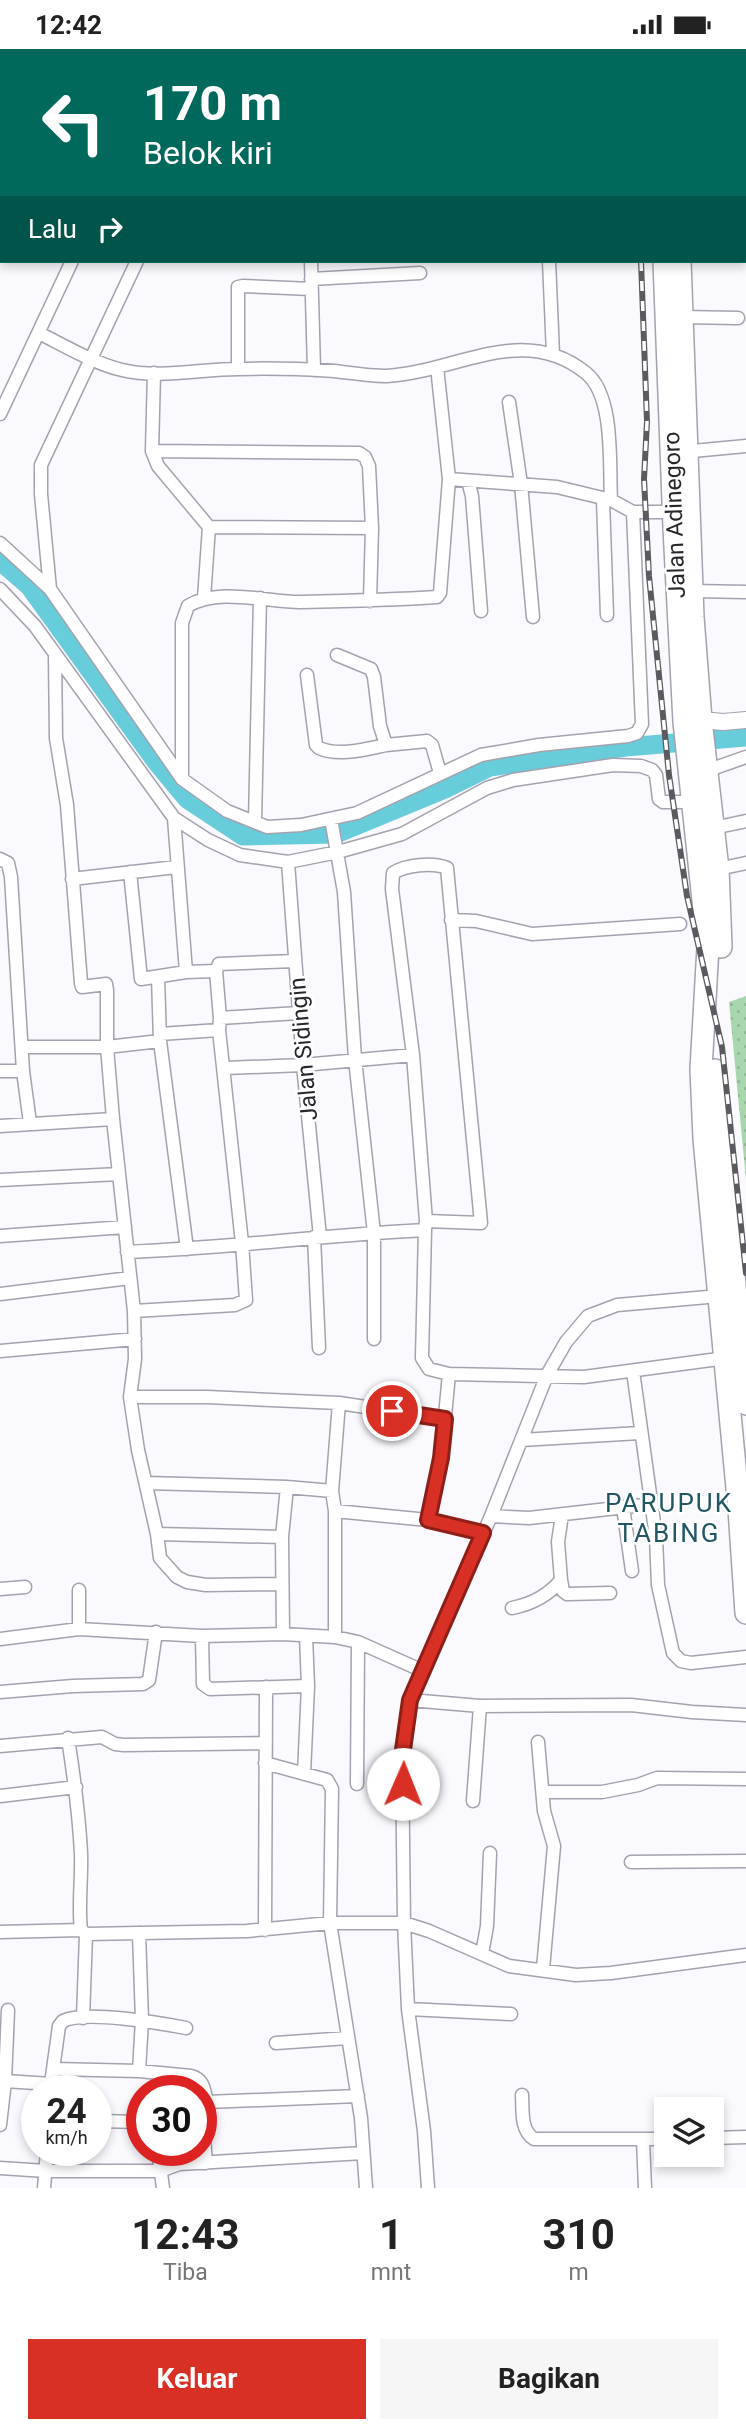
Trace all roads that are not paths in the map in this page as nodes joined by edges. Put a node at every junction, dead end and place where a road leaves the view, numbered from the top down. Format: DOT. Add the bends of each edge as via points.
graph roads {
  1 [pos="71,263"];
  2 [pos="136,263"];
  3 [pos="311,263"];
  4 [pos="549,263"];
  5 [pos="664,263"];
  6 [pos="680,263"];
  7 [pos="420,273"];
  8 [pos="311,284"];
  9 [pos="681,317"];
  10 [pos="738,318"];
  11 [pos="39,333"];
  12 [pos="553,354"];
  13 [pos="90,358"];
  14 [pos="438,367"];
  15 [pos="238,369"];
  16 [pos="314,370"];
  17 [pos="155,373"];
  18 [pos="509,402"];
  19 [pos="0,414"];
  20 [pos="746,446"];
  21 [pos="152,451"];
  22 [pos="679,452"];
  23 [pos="449,479"];
  24 [pos="468,481"];
  25 [pos="521,484"];
  26 [pos="607,500"];
  27 [pos="633,512"];
  28 [pos="673,512"];
  29 [pos="209,527"];
  30 [pos="372,528"];
  31 [pos="0,543"];
  32 [pos="0,589"];
  33 [pos="50,589"];
  34 [pos="685,591"];
  35 [pos="746,592"];
  36 [pos="204,598"];
  37 [pos="260,598"];
  38 [pos="370,601"];
  39 [pos="481,611"];
  40 [pos="607,615"];
  41 [pos="533,617"];
  42 [pos="337,655"];
  43 [pos="55,656"];
  44 [pos="307,675"];
  45 [pos="746,720"];
  46 [pos="695,721"];
  47 [pos="386,745"];
  48 [pos="746,757"];
  49 [pos="701,769"];
  50 [pos="440,773"];
  51 [pos="182,779"];
  52 [pos="693,802"];
  53 [pos="174,818"];
  54 [pos="255,821"];
  55 [pos="331,821"];
  56 [pos="746,821"];
  57 [pos="713,828"];
  58 [pos="338,850"];
  59 [pos="0,859"];
  60 [pos="288,862"];
  61 [pos="746,863"];
  62 [pos="176,867"];
  63 [pos="718,869"];
  64 [pos="130,871"];
  65 [pos="72,879"];
  66 [pos="452,920"];
  67 [pos="680,924"];
  68 [pos="295,961"];
  69 [pos="216,971"];
  70 [pos="186,972"];
  71 [pos="158,977"];
  72 [pos="299,1013"];
  73 [pos="220,1024"];
  74 [pos="160,1037"];
  75 [pos="22,1047"];
  76 [pos="107,1047"];
  77 [pos="413,1055"];
  78 [pos="355,1059"];
  79 [pos="303,1065"];
  80 [pos="225,1068"];
  81 [pos="708,1069"];
  82 [pos="0,1071"];
  83 [pos="23,1071"];
  84 [pos="113,1119"];
  85 [pos="30,1123"];
  86 [pos="0,1126"];
  87 [pos="119,1174"];
  88 [pos="0,1180"];
  89 [pos="426,1226"];
  90 [pos="125,1227"];
  91 [pos="374,1233"];
  92 [pos="0,1236"];
  93 [pos="317,1237"];
  94 [pos="242,1243"];
  95 [pos="187,1249"];
  96 [pos="127,1252"];
  97 [pos="130,1277"];
  98 [pos="0,1294"];
  99 [pos="719,1296"];
  100 [pos="134,1311"];
  101 [pos="135,1339"];
  102 [pos="374,1339"];
  103 [pos="319,1348"];
  104 [pos="0,1351"];
  105 [pos="726,1358"];
  106 [pos="634,1371"];
  107 [pos="449,1374"];
  108 [pos="547,1375"];
  109 [pos="130,1397"];
  110 [pos="339,1403"];
  111 [pos="746,1404"];
  112 [pos="445,1419"];
  113 [pos="640,1433"];
  114 [pos="522,1440"];
  115 [pos="146,1483"];
  116 [pos="286,1487"];
  117 [pos="332,1491"];
  118 [pos="652,1504"];
  119 [pos="623,1507"];
  120 [pos="743,1509"];
  121 [pos="335,1511"];
  122 [pos="562,1514"];
  123 [pos="491,1516"];
  124 [pos="428,1520"];
  125 [pos="483,1533"];
  126 [pos="157,1534"];
  127 [pos="282,1537"];
  128 [pos="632,1571"];
  129 [pos="561,1580"];
  130 [pos="282,1584"];
  131 [pos="25,1587"];
  132 [pos="0,1589"];
  133 [pos="79,1590"];
  134 [pos="610,1593"];
  135 [pos="512,1608"];
  136 [pos="746,1613"];
  137 [pos="79,1629"];
  138 [pos="156,1632"];
  139 [pos="283,1634"];
  140 [pos="202,1636"];
  141 [pos="306,1636"];
  142 [pos="335,1637"];
  143 [pos="0,1639"];
  144 [pos="358,1642"];
  145 [pos="746,1657"];
  146 [pos="424,1671"];
  147 [pos="308,1686"];
  148 [pos="266,1687"];
  149 [pos="0,1692"];
  150 [pos="410,1700"];
  151 [pos="480,1706"];
  152 [pos="746,1715"];
  153 [pos="68,1738"];
  154 [pos="538,1742"];
  155 [pos="265,1744"];
  156 [pos="0,1745"];
  157 [pos="265,1763"];
  158 [pos="304,1774"];
  159 [pos="746,1779"];
  160 [pos="357,1784"];
  161 [pos="76,1787"];
  162 [pos="543,1793"];
  163 [pos="0,1796"];
  164 [pos="474,1801"];
  165 [pos="491,1853"];
  166 [pos="746,1861"];
  167 [pos="631,1862"];
  168 [pos="330,1923"];
  169 [pos="404,1923"];
  170 [pos="265,1930"];
  171 [pos="0,1932"];
  172 [pos="84,1932"];
  173 [pos="139,1933"];
  174 [pos="482,1954"];
  175 [pos="746,1955"];
  176 [pos="542,1969"];
  177 [pos="408,2009"];
  178 [pos="8,2010"];
  179 [pos="511,2014"];
  180 [pos="83,2018"];
  181 [pos="142,2020"];
  182 [pos="186,2028"];
  183 [pos="348,2038"];
  184 [pos="276,2043"];
  185 [pos="54,2069"];
  186 [pos="139,2071"];
  187 [pos="53,2075"];
  188 [pos="178,2075"];
  189 [pos="5,2081"];
  190 [pos="21,2083"];
  191 [pos="522,2095"];
  192 [pos="358,2096"];
  193 [pos="217,2102"];
  194 [pos="0,2125"];
  195 [pos="746,2137"];
  196 [pos="724,2138"];
  197 [pos="643,2140"];
  198 [pos="654,2140"];
  199 [pos="363,2153"];
  200 [pos="217,2162"];
  201 [pos="46,2166"];
  202 [pos="160,2166"];
  203 [pos="174,2166"];
  204 [pos="0,2168"];
  205 [pos="46,2171"];
  206 [pos="160,2171"];
  207 [pos="44,2188"];
  208 [pos="163,2188"];
  209 [pos="366,2188"];
  210 [pos="428,2188"];
  211 [pos="645,2188"];
  1 -- 11 [label="street"];
  2 -- 13 [label="street"];
  3 -- 8 [label="street"];
  4 -- 12 [label="street"];
  5 -- 22 [label="highway, Jalan Adinegoro"];
  6 -- 9 [label="highway, Jalan Adinegoro"];
  7 -- 8 [label="street"];
  8 -- 15 [label="street" via="238,287"];
  8 -- 16 [label="street"];
  9 -- 10 [label="street"];
  9 -- 22 [label="highway, Jalan Adinegoro"];
  11 -- 13 [label="street"];
  11 -- 19 [label="street"];
  12 -- 14 [label="street" via="506,350"];
  12 -- 26 [label="street" via="596,383 607,417"];
  13 -- 17 [label="street" via="122,370"];
  13 -- 33 [label="street" via="41,465"];
  14 -- 16 [label="street" via="383,376"];
  14 -- 23 [label="street"];
  15 -- 16 [label="street"];
  15 -- 17 [label="street"];
  17 -- 21 [label="street"];
  18 -- 25 [label="street"];
  20 -- 22 [label="street"];
  21 -- 29 [label="street" via="158,466"];
  21 -- 30 [label="street" via="359,453 369,466"];
  22 -- 28 [label="highway, Jalan Adinegoro"];
  22 -- 34 [label="highway, Jalan Adinegoro"];
  23 -- 24 [label="street"];
  23 -- 38 [label="street" via="440,593 437,597"];
  24 -- 25 [label="street"];
  24 -- 39 [label="street"];
  25 -- 26 [label="street"];
  25 -- 41 [label="street"];
  26 -- 27 [label="street"];
  26 -- 40 [label="street"];
  27 -- 28 [label="street"];
  27 -- 50 [label="street" via="642,724 637,733 481,755"];
  28 -- 34 [label="highway, Jalan Adinegoro"];
  29 -- 30 [label="street"];
  29 -- 36 [label="street"];
  30 -- 38 [label="street"];
  31 -- 33 [label="street"];
  32 -- 43 [label="street" via="35,626"];
  33 -- 51 [label="street"];
  34 -- 35 [label="street"];
  34 -- 46 [label="highway, Jalan Adinegoro"];
  36 -- 37 [label="street"];
  36 -- 51 [label="street" via="188,606 182,623"];
  37 -- 38 [label="street"];
  37 -- 54 [label="street"];
  42 -- 47 [label="street" via="371,670"];
  43 -- 53 [label="street"];
  43 -- 65 [label="street" via="55,725 68,805"];
  44 -- 47 [label="street" via="319,748 334,752"];
  45 -- 46 [label="street"];
  46 -- 49 [label="highway, Jalan Adinegoro"];
  47 -- 50 [label="street" via="427,741"];
  48 -- 49 [label="street"];
  49 -- 52 [label="highway"];
  49 -- 57 [label="highway"];
  50 -- 55 [label="street"];
  51 -- 54 [label="street" via="227,811"];
  52 -- 58 [label="street" via="663,802 652,770 613,765 487,787 402,834"];
  52 -- 81 [label="highway" via="708,947"];
  53 -- 60 [label="street" via="240,855"];
  53 -- 62 [label="street"];
  54 -- 55 [label="street" via="267,827"];
  55 -- 58 [label="street"];
  56 -- 57 [label="street"];
  57 -- 63 [label="highway"];
  58 -- 60 [label="street"];
  58 -- 78 [label="street"];
  59 -- 75 [label="street" via="8,863 12,877"];
  60 -- 68 [label="street, Jalan Sidingin"];
  61 -- 63 [label="street"];
  62 -- 64 [label="street"];
  62 -- 70 [label="street"];
  63 -- 81 [label="highway" via="721,946"];
  64 -- 65 [label="street"];
  64 -- 71 [label="street" via="141,979"];
  65 -- 76 [label="street" via="82,988 106,984"];
  66 -- 67 [label="street" via="532,934"];
  66 -- 77 [label="street" via="447,868 401,868 393,873"];
  66 -- 89 [label="street" via="481,1223"];
  68 -- 69 [label="street" via="224,963"];
  68 -- 72 [label="street, Jalan Sidingin"];
  69 -- 70 [label="street"];
  69 -- 73 [label="street"];
  70 -- 71 [label="street"];
  71 -- 74 [label="street"];
  72 -- 73 [label="street"];
  72 -- 79 [label="street, Jalan Sidingin"];
  73 -- 74 [label="street"];
  73 -- 80 [label="street"];
  74 -- 76 [label="street"];
  74 -- 95 [label="street"];
  75 -- 76 [label="street"];
  75 -- 83 [label="street"];
  76 -- 84 [label="street"];
  77 -- 78 [label="street"];
  77 -- 89 [label="street"];
  78 -- 79 [label="street"];
  78 -- 91 [label="street"];
  79 -- 80 [label="street"];
  79 -- 93 [label="street, Jalan Sidingin"];
  80 -- 94 [label="street"];
  81 -- 99 [label="highway" via="704,1139"];
  81 -- 111 [label="highway"];
  82 -- 83 [label="street"];
  83 -- 85 [label="street"];
  84 -- 85 [label="street"];
  84 -- 87 [label="street"];
  85 -- 86 [label="street"];
  87 -- 88 [label="street"];
  87 -- 90 [label="street"];
  89 -- 91 [label="street"];
  89 -- 107 [label="street" via="422,1358 429,1369"];
  90 -- 92 [label="street"];
  90 -- 96 [label="street"];
  91 -- 93 [label="street"];
  91 -- 102 [label="street"];
  93 -- 94 [label="street"];
  93 -- 103 [label="street, Jalan Sidingin"];
  94 -- 95 [label="street"];
  94 -- 100 [label="street" via="247,1294 243,1303"];
  95 -- 96 [label="street"];
  96 -- 97 [label="street"];
  97 -- 98 [label="street"];
  97 -- 100 [label="street"];
  99 -- 105 [label="highway"];
  99 -- 108 [label="street" via="617,1305 587,1316"];
  100 -- 101 [label="street"];
  101 -- 104 [label="street"];
  101 -- 109 [label="street"];
  105 -- 106 [label="street"];
  105 -- 120 [label="highway"];
  106 -- 108 [label="street" via="584,1377"];
  106 -- 113 [label="street"];
  107 -- 108 [label="street"];
  107 -- 112 [label="street"];
  108 -- 114 [label="street"];
  109 -- 110 [label="street"];
  109 -- 115 [label="street"];
  110 -- 112 [label="street"];
  110 -- 117 [label="street"];
  112 -- 124 [label="street"];
  113 -- 114 [label="street"];
  113 -- 118 [label="street"];
  114 -- 123 [label="street"];
  115 -- 116 [label="street"];
  115 -- 126 [label="street"];
  116 -- 117 [label="street"];
  116 -- 127 [label="street"];
  117 -- 121 [label="street"];
  118 -- 119 [label="street"];
  118 -- 145 [label="street" via="658,1585 675,1656 691,1663"];
  119 -- 122 [label="street"];
  119 -- 128 [label="street"];
  120 -- 136 [label="highway"];
  121 -- 124 [label="street"];
  121 -- 142 [label="street"];
  122 -- 123 [label="street"];
  122 -- 129 [label="street" via="558,1542"];
  123 -- 125 [label="street"];
  124 -- 125 [label="street"];
  125 -- 146 [label="street"];
  126 -- 127 [label="street"];
  126 -- 130 [label="street" via="160,1558 187,1582"];
  127 -- 130 [label="street"];
  129 -- 134 [label="street" via="567,1594"];
  129 -- 135 [label="street" via="551,1592"];
  130 -- 139 [label="street"];
  131 -- 132 [label="street"];
  133 -- 137 [label="street"];
  137 -- 138 [label="street"];
  137 -- 143 [label="street"];
  138 -- 140 [label="street"];
  138 -- 149 [label="street" via="149,1680 144,1684"];
  139 -- 140 [label="street"];
  139 -- 141 [label="street"];
  140 -- 148 [label="street" via="206,1687"];
  141 -- 142 [label="street"];
  141 -- 147 [label="street"];
  142 -- 144 [label="street"];
  144 -- 146 [label="street"];
  144 -- 160 [label="street"];
  146 -- 150 [label="street"];
  147 -- 148 [label="street"];
  147 -- 158 [label="street"];
  148 -- 155 [label="street"];
  150 -- 151 [label="street"];
  150 -- 169 [label="street" via="402,1757"];
  151 -- 152 [label="street" via="631,1705"];
  151 -- 164 [label="street"];
  153 -- 155 [label="street" via="102,1737 114,1744 140,1746"];
  153 -- 156 [label="street"];
  153 -- 161 [label="street"];
  154 -- 162 [label="street"];
  155 -- 157 [label="street"];
  157 -- 158 [label="street"];
  157 -- 170 [label="street"];
  158 -- 168 [label="street" via="327,1780 332,1789"];
  159 -- 162 [label="street" via="657,1778 602,1792"];
  161 -- 163 [label="street"];
  161 -- 172 [label="street" via="81,1855 78,1911"];
  162 -- 176 [label="street" via="554,1846"];
  165 -- 174 [label="street"];
  166 -- 167 [label="street"];
  168 -- 169 [label="street"];
  168 -- 170 [label="street"];
  168 -- 183 [label="street"];
  169 -- 174 [label="street"];
  169 -- 177 [label="street"];
  170 -- 173 [label="street"];
  171 -- 172 [label="street"];
  172 -- 173 [label="street"];
  172 -- 180 [label="street"];
  173 -- 181 [label="street"];
  174 -- 176 [label="street" via="509,1966"];
  175 -- 176 [label="street" via="611,1973 576,1975"];
  177 -- 179 [label="street"];
  177 -- 210 [label="street"];
  178 -- 189 [label="street"];
  180 -- 181 [label="street"];
  180 -- 185 [label="street" via="62,2021 59,2026"];
  181 -- 182 [label="street"];
  181 -- 186 [label="street"];
  183 -- 184 [label="street"];
  183 -- 192 [label="street"];
  185 -- 186 [label="street"];
  185 -- 187 [label="street"];
  186 -- 188 [label="street"];
  189 -- 190 [label="street"];
  189 -- 194 [label="street"];
  191 -- 197 [label="street" via="524,2126 534,2139"];
  192 -- 193 [label="street"];
  192 -- 199 [label="street"];
  195 -- 196 [label="street"];
  197 -- 198 [label="street"];
  197 -- 211 [label="street"];
  199 -- 200 [label="street"];
  199 -- 209 [label="street"];
  201 -- 205 [label="street"];
  202 -- 206 [label="street"];
  203 -- 206 [label="street"];
  204 -- 205 [label="street"];
  205 -- 206 [label="street"];
  205 -- 207 [label="street"];
  206 -- 208 [label="street"];
}
